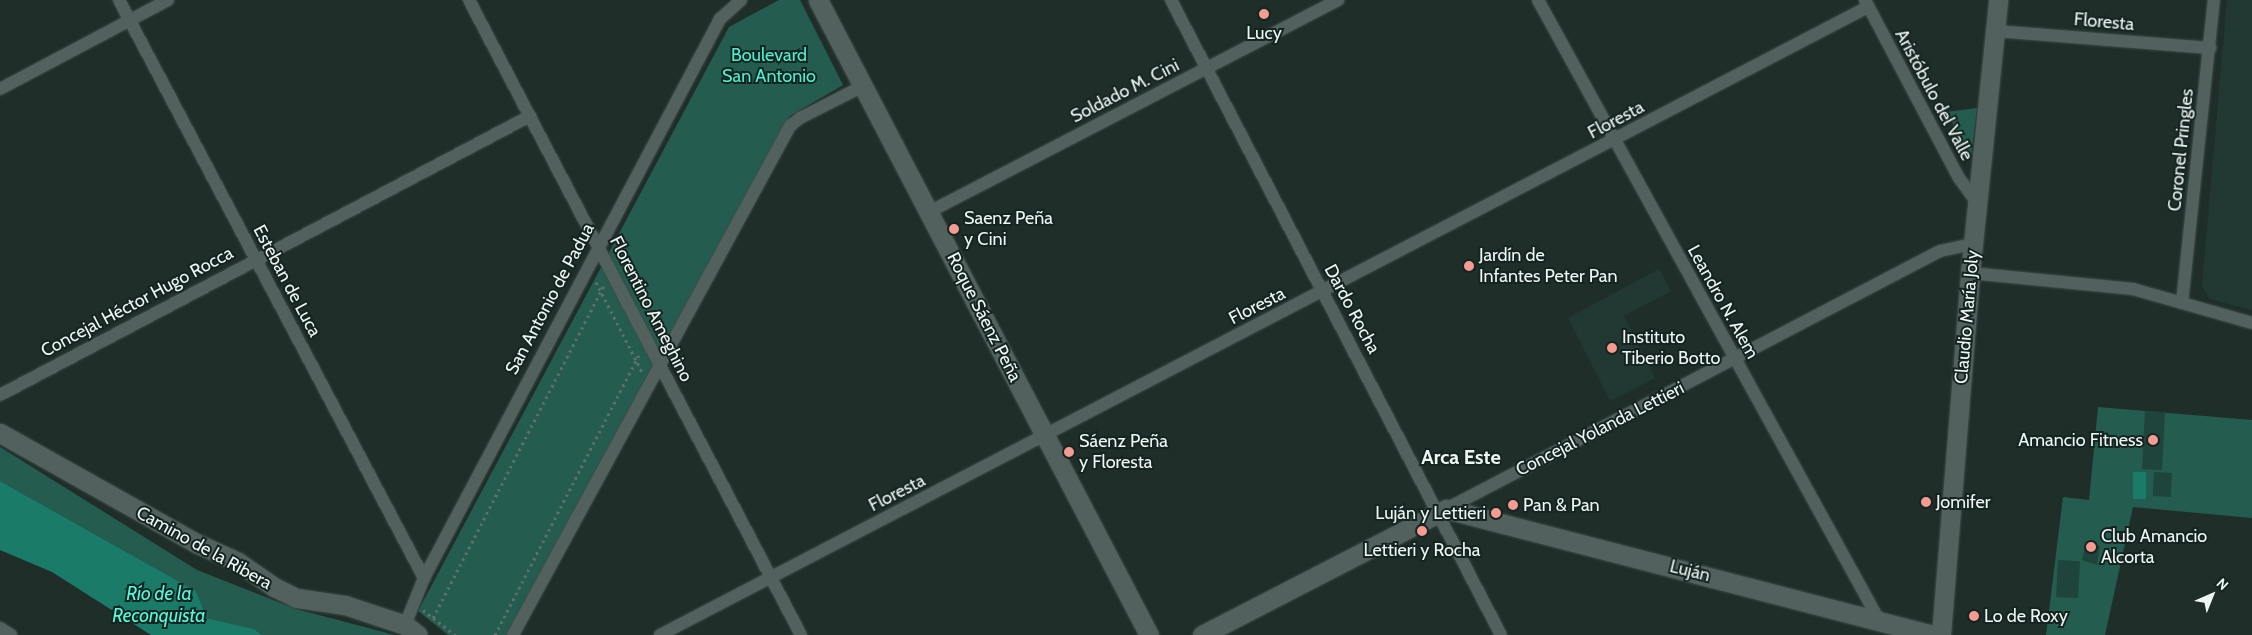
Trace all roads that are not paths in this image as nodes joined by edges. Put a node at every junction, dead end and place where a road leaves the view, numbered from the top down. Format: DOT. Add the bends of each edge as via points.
graph roads {
  1 [pos="119,0"];
  2 [pos="168,0"];
  3 [pos="469,0"];
  4 [pos="742,0"];
  5 [pos="818,0"];
  6 [pos="1171,0"];
  7 [pos="1338,0"];
  8 [pos="1538,0"];
  9 [pos="1998,0"];
  10 [pos="2214,0"];
  11 [pos="1867,4"];
  12 [pos="130,20"];
  13 [pos="1995,31"];
  14 [pos="2210,48"];
  15 [pos="1207,68"];
  16 [pos="863,86"];
  17 [pos="0,89"];
  18 [pos="530,116"];
  19 [pos="1614,140"];
  20 [pos="1977,203"];
  21 [pos="929,212"];
  22 [pos="1973,244"];
  23 [pos="598,246"];
  24 [pos="254,258"];
  25 [pos="1970,273"];
  26 [pos="1323,292"];
  27 [pos="2182,303"];
  28 [pos="2252,323"];
  29 [pos="1734,359"];
  30 [pos="660,366"];
  31 [pos="0,395"];
  32 [pos="0,433"];
  33 [pos="1045,436"];
  34 [pos="1442,511"];
  35 [pos="424,578"];
  36 [pos="771,578"];
  37 [pos="1879,620"];
  38 [pos="0,628"];
  39 [pos="411,630"];
  40 [pos="11,635"];
  41 [pos="513,635"];
  42 [pos="660,635"];
  43 [pos="801,635"];
  44 [pos="1149,635"];
  45 [pos="1202,635"];
  46 [pos="1501,635"];
  47 [pos="1933,635"];
  48 [pos="1941,635"];
  1 -- 12 [label="street, Esteban de Luca"];
  2 -- 12 [label="street"];
  3 -- 18 [label="street, Florentino Ameghino"];
  4 -- 23 [label="street, San Antonio de Padua" via="720,19"];
  5 -- 16 [label="street, Roque Sáenz Peña"];
  6 -- 15 [label="street, Dardo Rocha"];
  7 -- 15 [label="street, Soldado M. Cini"];
  8 -- 19 [label="street, Leandro N. Alem"];
  9 -- 13 [label="street, Claudio María Joly"];
  10 -- 14 [label="street, Coronel Pringles"];
  11 -- 19 [label="street, Floresta"];
  11 -- 20 [label="street, Aristóbulo del Valle" via="1959,178"];
  12 -- 17 [label="street"];
  12 -- 24 [label="street, Esteban de Luca"];
  13 -- 14 [label="street, Floresta"];
  13 -- 20 [label="street, Claudio María Joly"];
  14 -- 27 [label="street, Coronel Pringles"];
  15 -- 21 [label="street, Soldado M. Cini"];
  15 -- 26 [label="street, Dardo Rocha"];
  16 -- 21 [label="street, Roque Sáenz Peña"];
  16 -- 30 [label="street" via="790,126"];
  18 -- 23 [label="street, Florentino Ameghino"];
  18 -- 24 [label="street, Concejal Héctor Hugo Rocca"];
  19 -- 26 [label="street, Floresta"];
  19 -- 29 [label="street, Leandro N. Alem"];
  20 -- 22 [label="street, Claudio María Joly"];
  21 -- 33 [label="street, Roque Sáenz Peña"];
  22 -- 25 [label="street, Claudio María Joly"];
  22 -- 29 [label="street, Concejal Yolanda Lettieri" via="1940,251"];
  23 -- 30 [label="street, Florentino Ameghino"];
  23 -- 35 [label="street, San Antonio de Padua"];
  24 -- 31 [label="street, Concejal Héctor Hugo Rocca"];
  24 -- 35 [label="street, Esteban de Luca"];
  25 -- 27 [label="street" via="2105,284"];
  25 -- 48 [label="street, Claudio María Joly"];
  26 -- 33 [label="street, Floresta"];
  26 -- 34 [label="street, Dardo Rocha"];
  27 -- 28 [label="street"];
  29 -- 34 [label="street, Concejal Yolanda Lettieri"];
  29 -- 37 [label="street, Leandro N. Alem"];
  30 -- 36 [label="street, Florentino Ameghino"];
  30 -- 41 [label="street"];
  32 -- 39 [label="street, Camino de la Ribera" via="196,543 238,562 274,588 297,598 345,605"];
  33 -- 36 [label="street, Floresta"];
  33 -- 44 [label="street, Roque Sáenz Peña"];
  34 -- 37 [label="street, Luján"];
  34 -- 45 [label="street, Concejal Yolanda Lettieri"];
  34 -- 46 [label="street, Dardo Rocha"];
  35 -- 39 [label="street, San Antonio de Padua" via="413,602"];
  36 -- 42 [label="street, Floresta"];
  36 -- 43 [label="street, Florentino Ameghino"];
  37 -- 47 [label="street, Luján"];
  38 -- 40 [label="street"];
}
